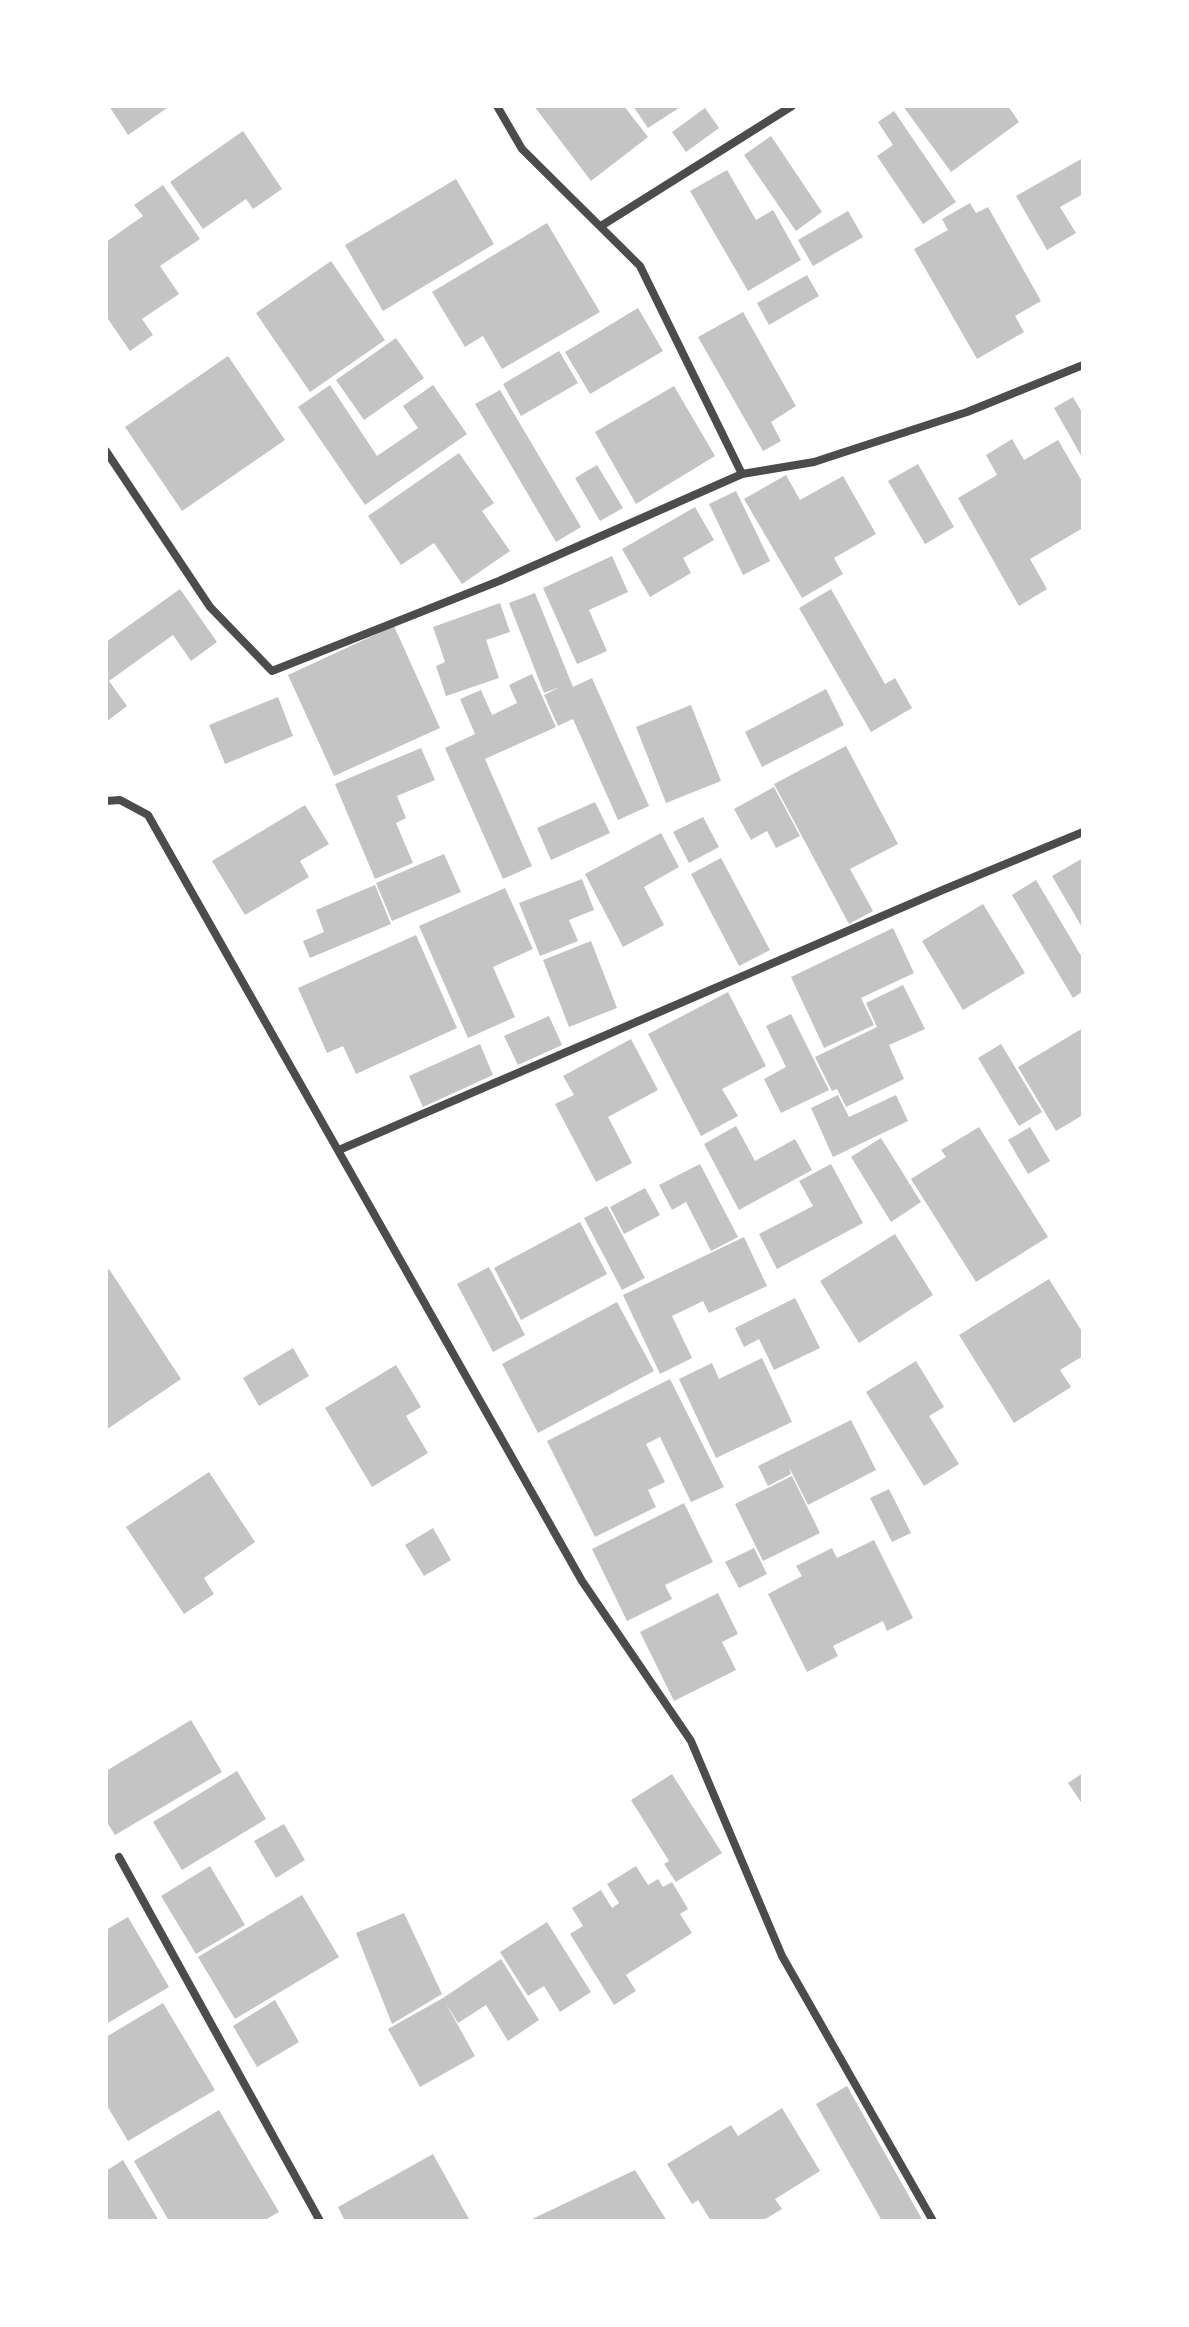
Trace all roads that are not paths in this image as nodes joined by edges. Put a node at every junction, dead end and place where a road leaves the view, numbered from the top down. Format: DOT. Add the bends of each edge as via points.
graph roads {
  1 [pos="497,106"];
  2 [pos="792,106"];
  3 [pos="601,226"];
  4 [pos="1083,365"];
  5 [pos="106,451"];
  6 [pos="742,474"];
  7 [pos="106,801"];
  8 [pos="1083,832"];
  9 [pos="339,1150"];
  10 [pos="119,1857"];
  11 [pos="320,2221"];
  12 [pos="933,2221"];
  1 -- 3 [label="street" via="522,149"];
  2 -- 3 [label="street"];
  3 -- 6 [label="street" via="640,266"];
  4 -- 6 [label="street" via="967,412 814,462"];
  5 -- 6 [label="street" via="210,607 272,671 499,581"];
  7 -- 9 [label="street" via="120,800 148,815"];
  8 -- 9 [label="street"];
  9 -- 12 [label="street" via="582,1581 691,1741 782,1956"];
  10 -- 11 [label="street"];
}
